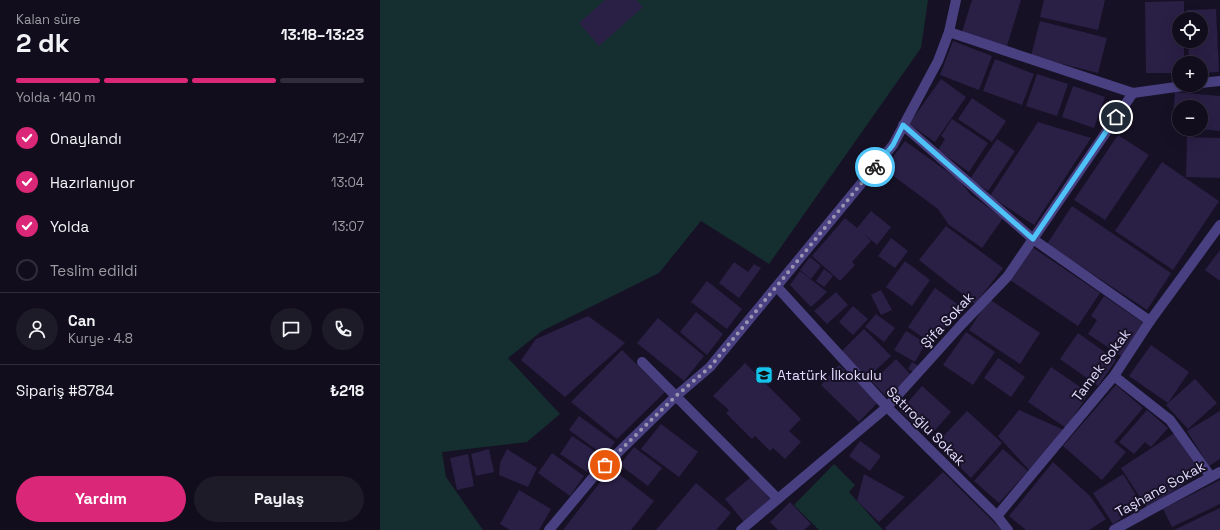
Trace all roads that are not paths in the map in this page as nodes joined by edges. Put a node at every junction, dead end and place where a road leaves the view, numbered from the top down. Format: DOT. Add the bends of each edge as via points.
graph roads {
  1 [pos="956,0"];
  2 [pos="949,32"];
  3 [pos="1220,81"];
  4 [pos="1208,82"];
  5 [pos="1172,88"];
  6 [pos="1133,93"];
  7 [pos="903,125"];
  8 [pos="1220,225"];
  9 [pos="1033,239"];
  10 [pos="777,287"];
  11 [pos="1150,321"];
  12 [pos="642,362"];
  13 [pos="1114,376"];
  14 [pos="676,396"];
  15 [pos="887,407"];
  16 [pos="1216,474"];
  17 [pos="778,499"];
  18 [pos="997,516"];
  19 [pos="549,530"];
  20 [pos="741,530"];
  21 [pos="1008,530"];
  22 [pos="1114,530"];
  1 -- 2 [label="street"];
  2 -- 6 [label="street"];
  2 -- 7 [label="street" via="938,61"];
  3 -- 4 [label="street"];
  5 -- 6 [label="street"];
  6 -- 9 [label="street, Şifa Sokak"];
  7 -- 9 [label="street"];
  7 -- 10 [label="street" via="893,145"];
  8 -- 11 [label="street, Tamek Sokak"];
  9 -- 11 [label="street"];
  9 -- 15 [label="street, Şifa Sokak" via="1007,277"];
  10 -- 14 [label="street" via="710,367"];
  10 -- 15 [label="street, Satıroğlu Sokak"];
  11 -- 13 [label="street, Tamek Sokak"];
  12 -- 14 [label="street"];
  13 -- 16 [label="street" via="1170,420"];
  13 -- 18 [label="street, Tamek Sokak"];
  14 -- 17 [label="street"];
  14 -- 19 [label="street" via="595,475"];
  15 -- 17 [label="street, Şifa Sokak"];
  15 -- 18 [label="street, Satıroğlu Sokak"];
  16 -- 22 [label="street, Taşhane Sokak"];
  17 -- 20 [label="street, Şifa Sokak"];
  18 -- 21 [label="street, Satıroğlu Sokak"];
}
